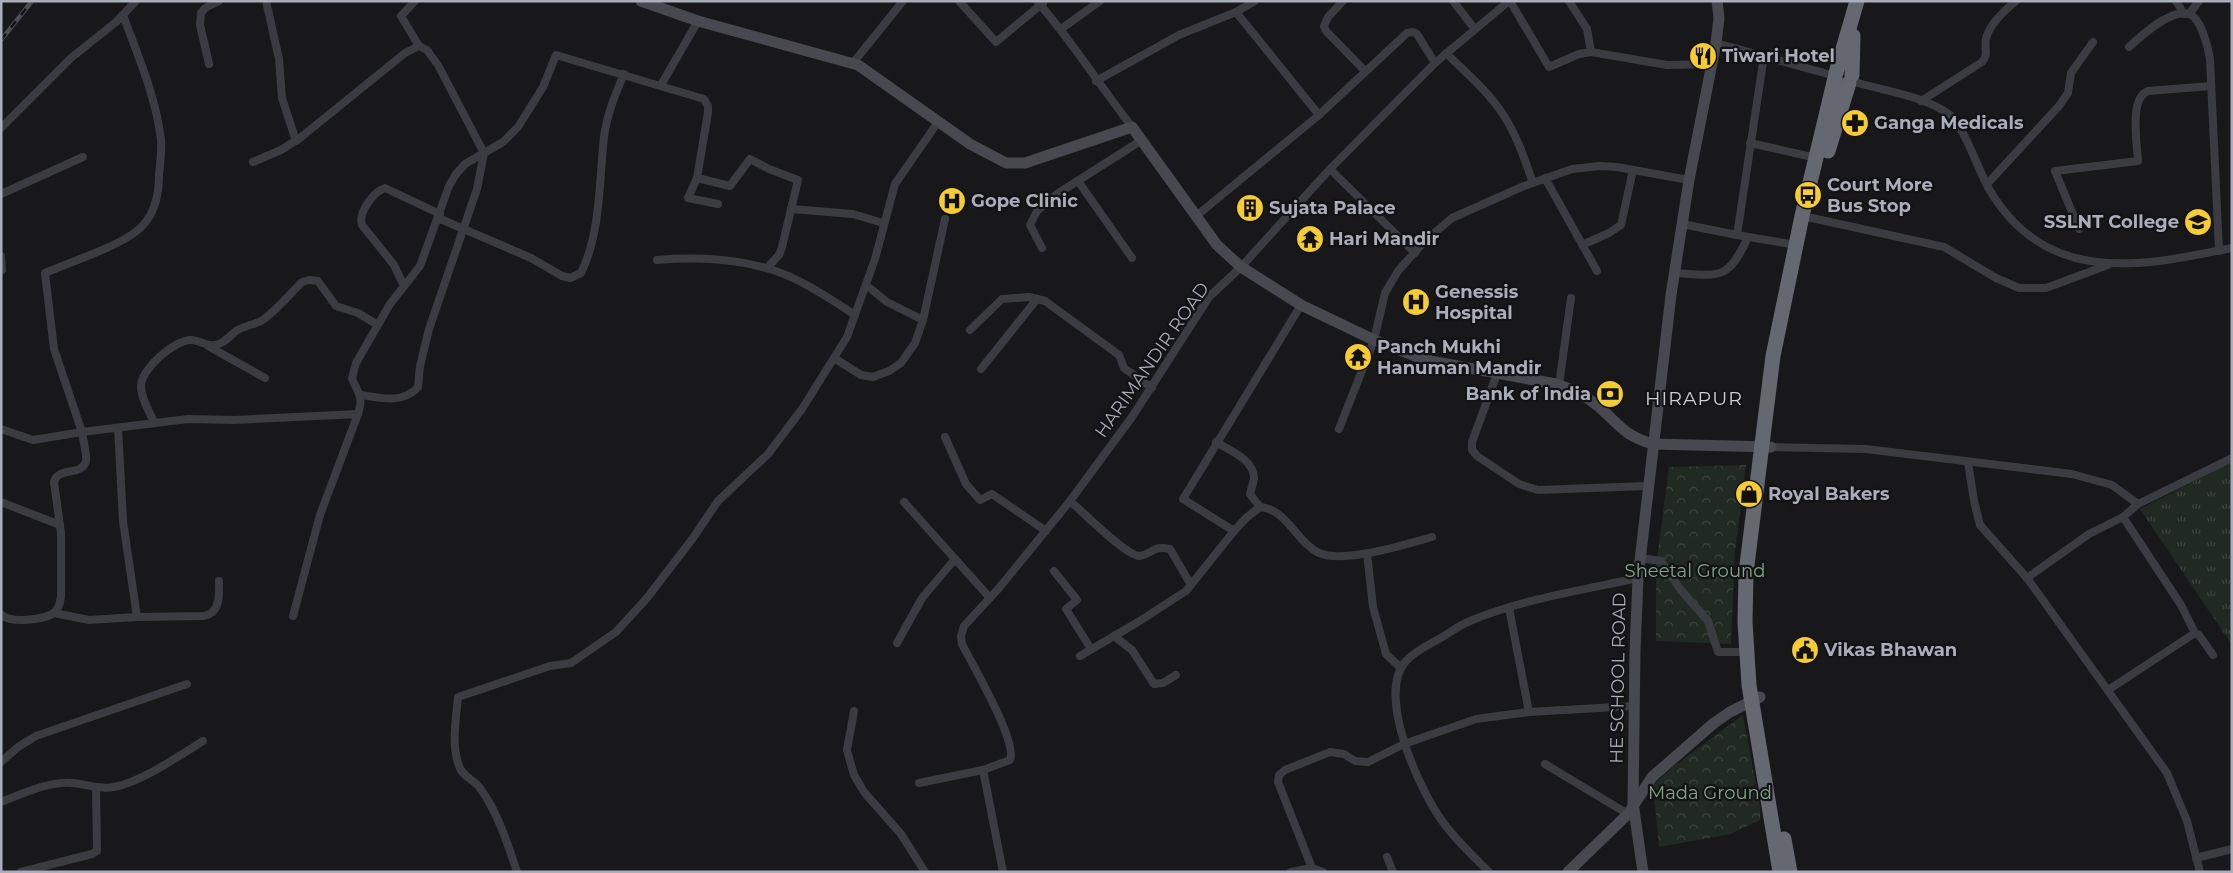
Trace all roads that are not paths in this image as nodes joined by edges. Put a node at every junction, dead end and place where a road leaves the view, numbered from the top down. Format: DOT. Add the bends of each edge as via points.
graph roads {
  1 [pos="136,1"];
  2 [pos="219,1"];
  3 [pos="266,1"];
  4 [pos="415,1"];
  5 [pos="641,1"];
  6 [pos="903,1"];
  7 [pos="960,1"];
  8 [pos="1100,1"];
  9 [pos="1256,1"];
  10 [pos="1343,1"];
  11 [pos="1453,1"];
  12 [pos="1510,1"];
  13 [pos="1570,1"];
  14 [pos="1717,1"];
  15 [pos="2016,1"];
  16 [pos="2176,1"];
  17 [pos="2198,1"];
  18 [pos="1041,2"];
  19 [pos="1856,8"];
  20 [pos="1236,12"];
  21 [pos="2186,14"];
  22 [pos="124,16"];
  23 [pos="698,21"];
  24 [pos="1474,28"];
  25 [pos="1061,29"];
  26 [pos="2093,42"];
  27 [pos="1716,43"];
  28 [pos="419,46"];
  29 [pos="2129,47"];
  30 [pos="1591,52"];
  31 [pos="1446,53"];
  32 [pos="1764,56"];
  33 [pos="853,63"];
  34 [pos="1435,63"];
  35 [pos="209,64"];
  36 [pos="1713,64"];
  37 [pos="1365,71"];
  38 [pos="624,74"];
  39 [pos="1843,78"];
  40 [pos="1096,81"];
  41 [pos="660,85"];
  42 [pos="2211,86"];
  43 [pos="1921,102"];
  44 [pos="1319,115"];
  45 [pos="938,122"];
  46 [pos="1132,127"];
  47 [pos="1,128"];
  48 [pos="1142,140"];
  49 [pos="296,141"];
  50 [pos="1750,143"];
  51 [pos="484,153"];
  52 [pos="84,157"];
  53 [pos="1817,158"];
  54 [pos="253,162"];
  55 [pos="1330,169"];
  56 [pos="1633,170"];
  57 [pos="697,178"];
  58 [pos="1544,178"];
  59 [pos="1689,180"];
  60 [pos="1078,181"];
  61 [pos="1532,183"];
  62 [pos="1987,184"];
  63 [pos="1,194"];
  64 [pos="718,204"];
  65 [pos="791,209"];
  66 [pos="439,216"];
  67 [pos="1195,217"];
  68 [pos="1807,218"];
  69 [pos="945,220"];
  70 [pos="884,223"];
  71 [pos="1682,224"];
  72 [pos="2079,229"];
  73 [pos="463,230"];
  74 [pos="1737,235"];
  75 [pos="1748,237"];
  76 [pos="1582,245"];
  77 [pos="1796,245"];
  78 [pos="1042,248"];
  79 [pos="2232,248"];
  80 [pos="2219,251"];
  81 [pos="1415,253"];
  82 [pos="1,256"];
  83 [pos="1132,258"];
  84 [pos="657,260"];
  85 [pos="2112,263"];
  86 [pos="1241,267"];
  87 [pos="767,268"];
  88 [pos="2,270"];
  89 [pos="1596,271"];
  90 [pos="1675,273"];
  91 [pos="866,285"];
  92 [pos="404,286"];
  93 [pos="1571,298"];
  94 [pos="1037,299"];
  95 [pos="1301,305"];
  96 [pos="855,314"];
  97 [pos="923,320"];
  98 [pos="378,325"];
  99 [pos="970,330"];
  100 [pos="1374,340"];
  101 [pos="208,346"];
  102 [pos="834,358"];
  103 [pos="981,369"];
  104 [pos="1497,374"];
  105 [pos="264,378"];
  106 [pos="1559,385"];
  107 [pos="1152,388"];
  108 [pos="361,395"];
  109 [pos="358,414"];
  110 [pos="154,422"];
  111 [pos="118,428"];
  112 [pos="1339,428"];
  113 [pos="1,430"];
  114 [pos="82,432"];
  115 [pos="945,437"];
  116 [pos="1216,442"];
  117 [pos="1653,444"];
  118 [pos="1767,446"];
  119 [pos="2232,458"];
  120 [pos="1968,462"];
  121 [pos="1648,486"];
  122 [pos="1070,501"];
  123 [pos="1,502"];
  124 [pos="904,502"];
  125 [pos="2138,504"];
  126 [pos="1260,508"];
  127 [pos="2123,518"];
  128 [pos="60,525"];
  129 [pos="1046,531"];
  130 [pos="1234,531"];
  131 [pos="1432,537"];
  132 [pos="1368,553"];
  133 [pos="1640,558"];
  134 [pos="955,559"];
  135 [pos="1054,570"];
  136 [pos="1638,578"];
  137 [pos="2027,578"];
  138 [pos="219,581"];
  139 [pos="1191,585"];
  140 [pos="990,598"];
  141 [pos="1508,608"];
  142 [pos="54,613"];
  143 [pos="293,616"];
  144 [pos="137,617"];
  145 [pos="2,619"];
  146 [pos="2195,633"];
  147 [pos="1114,636"];
  148 [pos="897,643"];
  149 [pos="1091,649"];
  150 [pos="1746,652"];
  151 [pos="2213,655"];
  152 [pos="1080,656"];
  153 [pos="1401,668"];
  154 [pos="1176,675"];
  155 [pos="187,684"];
  156 [pos="2108,690"];
  157 [pos="1756,699"];
  158 [pos="1634,706"];
  159 [pos="854,711"];
  160 [pos="1529,712"];
  161 [pos="203,741"];
  162 [pos="1404,744"];
  163 [pos="1,762"];
  164 [pos="1545,764"];
  165 [pos="983,770"];
  166 [pos="919,783"];
  167 [pos="96,788"];
  168 [pos="1,802"];
  169 [pos="1633,803"];
  170 [pos="1628,814"];
  171 [pos="2232,849"];
  172 [pos="1387,856"];
  173 [pos="2196,858"];
  174 [pos="1312,868"];
  175 [pos="21,872"];
  176 [pos="516,872"];
  177 [pos="925,872"];
  178 [pos="1003,872"];
  179 [pos="1291,872"];
  180 [pos="1323,872"];
  181 [pos="1393,872"];
  182 [pos="1489,872"];
  183 [pos="1568,872"];
  184 [pos="1643,872"];
  185 [pos="1780,872"];
  186 [pos="1790,872"];
  187 [pos="2200,872"];
  1 -- 22 [label="street"];
  2 -- 35 [label="street" via="205,8 200,19"];
  3 -- 49 [label="street" via="279,59 282,98"];
  4 -- 28 [label="street" via="401,16"];
  5 -- 23 [label="main road"];
  6 -- 33 [label="street"];
  7 -- 18 [label="street" via="996,42"];
  8 -- 25 [label="street"];
  9 -- 20 [label="street"];
  10 -- 37 [label="street" via="1324,26"];
  11 -- 24 [label="street"];
  12 -- 24 [label="street, HARIMANDIR ROAD"];
  12 -- 30 [label="street" via="1549,67"];
  13 -- 30 [label="street" via="1587,29"];
  14 -- 27 [label="main road, HE SCHOOL ROAD"];
  15 -- 43 [label="street" via="1989,32 1987,54 1982,62"];
  16 -- 21 [label="street"];
  17 -- 21 [label="street"];
  18 -- 25 [label="street"];
  19 -- 39 [label="highway"];
  20 -- 40 [label="street" via="1179,35"];
  20 -- 44 [label="street"];
  21 -- 29 [label="street" via="2157,24"];
  21 -- 42 [label="street" via="2194,17 2206,38"];
  22 -- 47 [label="street" via="71,58"];
  22 -- 114 [label="street" via="149,86 161,141 155,207 143,225 122,240 44,273 54,349"];
  23 -- 33 [label="main road"];
  23 -- 41 [label="street"];
  24 -- 31 [label="street, HARIMANDIR ROAD"];
  25 -- 40 [label="street"];
  26 -- 62 [label="street" via="2071,73 2068,93 2059,106"];
  27 -- 32 [label="street"];
  27 -- 36 [label="main road, HE SCHOOL ROAD"];
  28 -- 49 [label="street"];
  28 -- 51 [label="street" via="427,50 438,66"];
  30 -- 36 [label="street" via="1667,65"];
  31 -- 34 [label="street, HARIMANDIR ROAD"];
  31 -- 61 [label="street" via="1503,114"];
  32 -- 39 [label="street"];
  32 -- 50 [label="street"];
  33 -- 45 [label="main road"];
  34 -- 37 [label="street" via="1422,40 1413,32"];
  34 -- 55 [label="street, HARIMANDIR ROAD"];
  36 -- 59 [label="main road, HE SCHOOL ROAD"];
  37 -- 44 [label="street"];
  38 -- 41 [label="street"];
  38 -- 51 [label="street" via="556,55 540,93 518,127 503,142"];
  38 -- 73 [label="street" via="610,108 592,240 581,273 570,278 562,276 531,258"];
  39 -- 43 [label="street" via="1905,94"];
  39 -- 53 [label="highway"];
  39 -- 68 [label="highway" via="1831,140"];
  40 -- 46 [label="street"];
  41 -- 57 [label="street" via="701,96 707,102"];
  42 -- 72 [label="street" via="2148,91 2142,95 2136,107 2138,160 2055,171"];
  42 -- 80 [label="street"];
  43 -- 62 [label="street" via="1951,116"];
  44 -- 67 [label="street"];
  45 -- 46 [label="main road" via="978,150 1013,164 1026,163"];
  45 -- 70 [label="street" via="895,184"];
  46 -- 48 [label="main road"];
  48 -- 60 [label="street"];
  48 -- 67 [label="main road"];
  49 -- 54 [label="street"];
  50 -- 53 [label="street"];
  50 -- 74 [label="street"];
  51 -- 66 [label="street" via="465,164 456,174"];
  51 -- 73 [label="street" via="477,189"];
  52 -- 63 [label="street"];
  53 -- 68 [label="highway"];
  55 -- 81 [label="street"];
  55 -- 86 [label="street, HARIMANDIR ROAD"];
  56 -- 58 [label="street" via="1586,167"];
  56 -- 59 [label="street"];
  56 -- 76 [label="street" via="1621,224"];
  57 -- 64 [label="street" via="688,198"];
  57 -- 65 [label="street" via="730,186 750,159 798,180"];
  58 -- 61 [label="street"];
  58 -- 76 [label="street"];
  59 -- 71 [label="main road, HE SCHOOL ROAD"];
  60 -- 78 [label="street" via="1037,211 1030,225"];
  60 -- 83 [label="street"];
  61 -- 81 [label="street" via="1452,218"];
  62 -- 85 [label="street" via="2008,217 2036,241 2072,257"];
  65 -- 70 [label="street" via="853,214"];
  65 -- 87 [label="street" via="779,255"];
  66 -- 73 [label="street"];
  66 -- 92 [label="street" via="420,266"];
  66 -- 92 [label="street" via="385,188 375,194 363,214 362,226 394,265"];
  67 -- 86 [label="main road" via="1217,245"];
  68 -- 77 [label="highway"];
  68 -- 85 [label="street" via="1944,247 2019,288 2046,288"];
  68 -- 118 [label="highway"];
  69 -- 97 [label="street"];
  70 -- 91 [label="street"];
  71 -- 74 [label="street"];
  71 -- 90 [label="main road, HE SCHOOL ROAD"];
  73 -- 108 [label="street" via="429,329 418,387 396,399"];
  74 -- 75 [label="street"];
  75 -- 77 [label="street"];
  75 -- 90 [label="street" via="1740,254 1725,272 1714,276"];
  76 -- 89 [label="street"];
  77 -- 118 [label="highway" via="1773,356"];
  79 -- 80 [label="street"];
  80 -- 85 [label="street" via="2156,263"];
  81 -- 100 [label="street" via="1398,271 1385,293"];
  82 -- 88 [label="street"];
  84 -- 87 [label="street" via="703,259 750,263"];
  86 -- 95 [label="main road"];
  86 -- 107 [label="street, HARIMANDIR ROAD" via="1210,297"];
  87 -- 96 [label="street" via="799,281"];
  90 -- 117 [label="main road, HE SCHOOL ROAD"];
  91 -- 96 [label="street"];
  91 -- 97 [label="street" via="887,302"];
  92 -- 98 [label="street"];
  93 -- 106 [label="street"];
  94 -- 99 [label="street" via="1002,299"];
  94 -- 103 [label="street"];
  94 -- 107 [label="street" via="1045,301 1095,335 1119,355 1124,368"];
  95 -- 100 [label="main road"];
  95 -- 116 [label="street"];
  96 -- 102 [label="street" via="847,337"];
  97 -- 102 [label="street" via="906,356 889,371 873,377 861,375"];
  98 -- 101 [label="street" via="358,313 336,306 318,281 309,280 302,282 261,321 238,330 224,342"];
  98 -- 108 [label="street" via="352,375"];
  100 -- 104 [label="main road" via="1424,360"];
  100 -- 112 [label="street"];
  101 -- 105 [label="street"];
  101 -- 110 [label="street" via="193,340 186,341 173,346 150,366 141,386"];
  102 -- 176 [label="street" via="802,409 768,454 718,500 647,598 616,632 571,664 550,666 458,697 454,736 459,767 478,786 492,807"];
  104 -- 106 [label="main road"];
  104 -- 121 [label="street" via="1472,442 1472,450 1477,456 1519,484 1538,490"];
  106 -- 117 [label="main road" via="1590,400 1633,438"];
  107 -- 122 [label="street, HARIMANDIR ROAD"];
  108 -- 109 [label="street"];
  109 -- 110 [label="street"];
  109 -- 143 [label="street" via="320,515"];
  110 -- 111 [label="street"];
  111 -- 114 [label="street"];
  111 -- 144 [label="street" via="123,521"];
  113 -- 114 [label="street" via="34,440"];
  114 -- 128 [label="street" via="86,457 83,466 55,478"];
  115 -- 129 [label="street" via="966,484 980,500 992,494"];
  116 -- 126 [label="street" via="1246,461 1253,470 1250,494"];
  116 -- 130 [label="street" via="1183,499"];
  117 -- 118 [label="main road"];
  117 -- 121 [label="main road, HE SCHOOL ROAD"];
  118 -- 120 [label="street" via="1866,449"];
  118 -- 150 [label="highway" via="1746,573"];
  118 -- 157 [label="highway" via="1754,584"];
  119 -- 125 [label="street"];
  120 -- 125 [label="street" via="2072,474 2112,485"];
  120 -- 137 [label="street" via="1980,525"];
  121 -- 133 [label="main road, HE SCHOOL ROAD"];
  122 -- 129 [label="street, HARIMANDIR ROAD"];
  122 -- 139 [label="street" via="1132,554 1141,556 1162,547 1170,549"];
  123 -- 128 [label="street"];
  124 -- 134 [label="street"];
  125 -- 127 [label="street"];
  126 -- 130 [label="street"];
  126 -- 132 [label="street" via="1279,515 1321,554"];
  127 -- 137 [label="street" via="2089,534"];
  127 -- 146 [label="street" via="2181,605"];
  128 -- 142 [label="street" via="61,598"];
  129 -- 140 [label="street, HARIMANDIR ROAD"];
  130 -- 139 [label="street"];
  131 -- 132 [label="street"];
  132 -- 153 [label="street" via="1373,607 1386,654"];
  133 -- 136 [label="main road, HE SCHOOL ROAD"];
  133 -- 150 [label="street" via="1662,561 1680,589 1708,620 1718,652"];
  134 -- 140 [label="street"];
  134 -- 148 [label="street" via="922,598"];
  135 -- 149 [label="street" via="1077,600 1066,609"];
  136 -- 141 [label="street"];
  136 -- 158 [label="main road, HE SCHOOL ROAD"];
  137 -- 156 [label="street"];
  138 -- 144 [label="street" via="219,600 209,615"];
  139 -- 147 [label="street"];
  140 -- 165 [label="street, HARIMANDIR ROAD" via="964,626 961,636 1011,749 1006,763"];
  141 -- 153 [label="street" via="1467,622 1413,654"];
  141 -- 160 [label="street"];
  142 -- 144 [label="street" via="89,620"];
  142 -- 145 [label="street" via="37,619"];
  146 -- 151 [label="street"];
  146 -- 156 [label="street"];
  147 -- 149 [label="street"];
  147 -- 154 [label="street" via="1132,650 1154,684"];
  149 -- 152 [label="street"];
  150 -- 157 [label="highway"];
  153 -- 162 [label="street" via="1396,685"];
  155 -- 163 [label="street" via="36,736"];
  156 -- 173 [label="street" via="2167,774 2187,821"];
  157 -- 169 [label="main road" via="1714,723 1652,777"];
  157 -- 185 [label="highway"];
  157 -- 186 [label="highway"];
  158 -- 160 [label="street"];
  158 -- 169 [label="main road, HE SCHOOL ROAD"];
  159 -- 177 [label="street" via="847,750 854,775 864,792 901,834"];
  160 -- 162 [label="street" via="1476,719"];
  161 -- 167 [label="street" via="131,781"];
  162 -- 174 [label="street" via="1362,763 1344,754 1330,752 1279,775 1278,782"];
  162 -- 182 [label="street" via="1413,769 1437,814"];
  164 -- 170 [label="street"];
  165 -- 166 [label="street"];
  165 -- 178 [label="street"];
  167 -- 168 [label="street" via="58,783"];
  167 -- 175 [label="street" via="97,851"];
  169 -- 170 [label="main road"];
  169 -- 184 [label="main road, HE SCHOOL ROAD"];
  170 -- 183 [label="main road"];
  171 -- 173 [label="street"];
  172 -- 181 [label="street"];
  173 -- 187 [label="street"];
  174 -- 179 [label="street"];
  174 -- 180 [label="street"];
}
